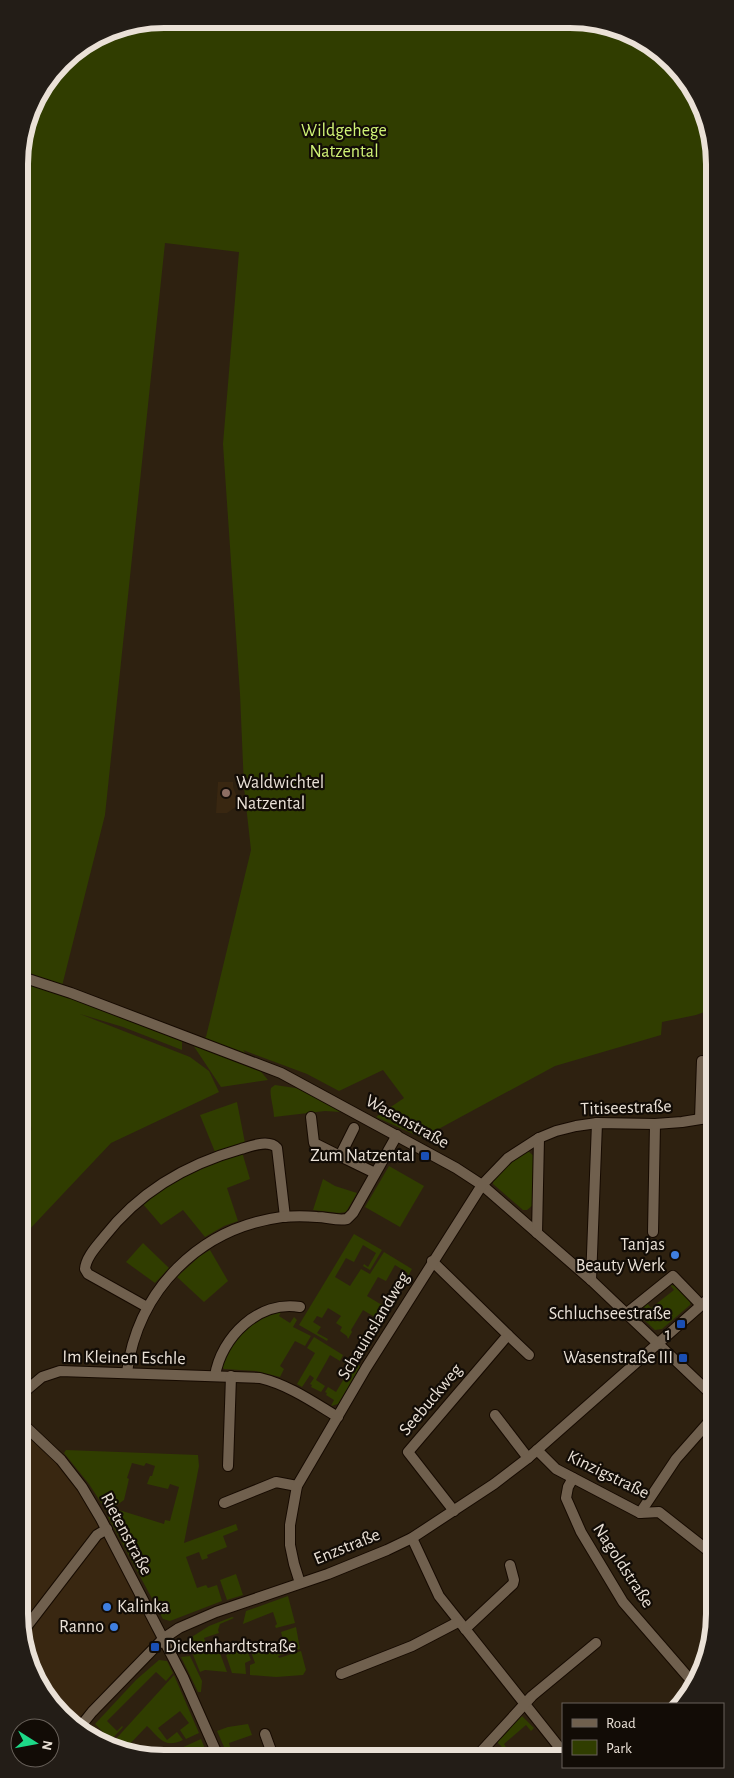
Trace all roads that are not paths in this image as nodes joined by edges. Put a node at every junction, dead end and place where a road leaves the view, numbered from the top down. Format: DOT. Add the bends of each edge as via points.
graph roads {
  1 [pos="28,979"];
  2 [pos="702,1061"];
  3 [pos="311,1118"];
  4 [pos="706,1118"];
  5 [pos="700,1119"];
  6 [pos="597,1123"];
  7 [pos="655,1124"];
  8 [pos="354,1128"];
  9 [pos="397,1135"];
  10 [pos="539,1138"];
  11 [pos="340,1156"];
  12 [pos="375,1173"];
  13 [pos="482,1185"];
  14 [pos="284,1216"];
  15 [pos="653,1232"];
  16 [pos="537,1233"];
  17 [pos="432,1261"];
  18 [pos="591,1280"];
  19 [pos="706,1301"];
  20 [pos="701,1306"];
  21 [pos="147,1307"];
  22 [pos="300,1307"];
  23 [pos="627,1313"];
  24 [pos="508,1335"];
  25 [pos="658,1343"];
  26 [pos="528,1355"];
  27 [pos="127,1372"];
  28 [pos="216,1376"];
  29 [pos="231,1376"];
  30 [pos="28,1389"];
  31 [pos="706,1389"];
  32 [pos="495,1415"];
  33 [pos="338,1417"];
  34 [pos="706,1425"];
  35 [pos="28,1429"];
  36 [pos="537,1450"];
  37 [pos="528,1458"];
  38 [pos="228,1466"];
  39 [pos="573,1478"];
  40 [pos="297,1486"];
  41 [pos="224,1503"];
  42 [pos="454,1511"];
  43 [pos="640,1513"];
  44 [pos="107,1529"];
  45 [pos="412,1538"];
  46 [pos="706,1549"];
  47 [pos="510,1565"];
  48 [pos="300,1583"];
  49 [pos="29,1624"];
  50 [pos="462,1625"];
  51 [pos="164,1638"];
  52 [pos="596,1643"];
  53 [pos="341,1674"];
  54 [pos="691,1677"];
  55 [pos="524,1704"];
  56 [pos="83,1723"];
  57 [pos="265,1734"];
  58 [pos="215,1750"];
  59 [pos="270,1750"];
  60 [pos="483,1750"];
  61 [pos="561,1750"];
  1 -- 9 [label="street, Wasenstraße" via="281,1073"];
  2 -- 5 [label="street"];
  3 -- 11 [label="street" via="314,1143"];
  4 -- 5 [label="street, Titiseestraße"];
  5 -- 7 [label="street, Titiseestraße"];
  6 -- 7 [label="street, Titiseestraße"];
  6 -- 10 [label="street, Titiseestraße" via="556,1131"];
  6 -- 18 [label="street"];
  7 -- 15 [label="street"];
  8 -- 11 [label="street"];
  9 -- 12 [label="street"];
  9 -- 13 [label="street, Wasenstraße"];
  10 -- 13 [label="street, Titiseestraße" via="508,1158"];
  10 -- 16 [label="street"];
  11 -- 12 [label="street"];
  12 -- 14 [label="street" via="347,1219"];
  13 -- 16 [label="street, Wasenstraße"];
  13 -- 17 [label="street, Schauinslandweg"];
  14 -- 21 [label="street" via="243,1226 211,1241 185,1259 164,1281"];
  14 -- 21 [label="street" via="274,1144 249,1146 217,1155 165,1181 124,1213 98,1244 84,1269"];
  16 -- 18 [label="street, Wasenstraße"];
  17 -- 24 [label="street"];
  17 -- 33 [label="street, Schauinslandweg"];
  18 -- 23 [label="street, Wasenstraße"];
  19 -- 20 [label="street, Enzstraße"];
  20 -- 23 [label="street" via="673,1276"];
  20 -- 25 [label="street, Enzstraße"];
  21 -- 27 [label="street" via="130,1351"];
  22 -- 28 [label="street" via="275,1308 242,1326 223,1350"];
  23 -- 25 [label="street, Wasenstraße"];
  24 -- 26 [label="street"];
  24 -- 42 [label="street, Seebuckweg" via="408,1452"];
  25 -- 31 [label="street, Wasenstraße"];
  25 -- 36 [label="street, Enzstraße"];
  27 -- 28 [label="street, Im Kleinen Eschle"];
  27 -- 30 [label="street, Im Kleinen Eschle" via="60,1371 42,1377"];
  28 -- 29 [label="street, Im Kleinen Eschle"];
  29 -- 33 [label="street, Im Kleinen Eschle" via="277,1382"];
  29 -- 38 [label="street"];
  32 -- 37 [label="street"];
  33 -- 40 [label="street, Schauinslandweg"];
  34 -- 43 [label="street" via="676,1459"];
  35 -- 44 [label="street, Rietenstraße" via="72,1473"];
  36 -- 37 [label="street, Enzstraße"];
  36 -- 39 [label="street, Kinzigstraße" via="556,1469"];
  37 -- 42 [label="street, Enzstraße"];
  39 -- 43 [label="street, Kinzigstraße"];
  39 -- 54 [label="street, Nagoldstraße" via="566,1498 581,1532 623,1602"];
  40 -- 41 [label="street" via="276,1482"];
  40 -- 48 [label="street, Schauinslandweg" via="290,1545"];
  42 -- 45 [label="street, Enzstraße"];
  43 -- 46 [label="street, Kinzigstraße" via="659,1512"];
  44 -- 49 [label="street" via="97,1535"];
  44 -- 51 [label="street, Rietenstraße"];
  45 -- 48 [label="street, Enzstraße"];
  45 -- 50 [label="street" via="439,1596"];
  47 -- 50 [label="street" via="513,1584"];
  48 -- 51 [label="street, Enzstraße" via="216,1612"];
  50 -- 53 [label="street"];
  50 -- 55 [label="street"];
  51 -- 56 [label="street"];
  51 -- 58 [label="street, Rietenstraße"];
  52 -- 55 [label="street"];
  55 -- 60 [label="street"];
  55 -- 61 [label="street"];
  57 -- 59 [label="street"];
}
